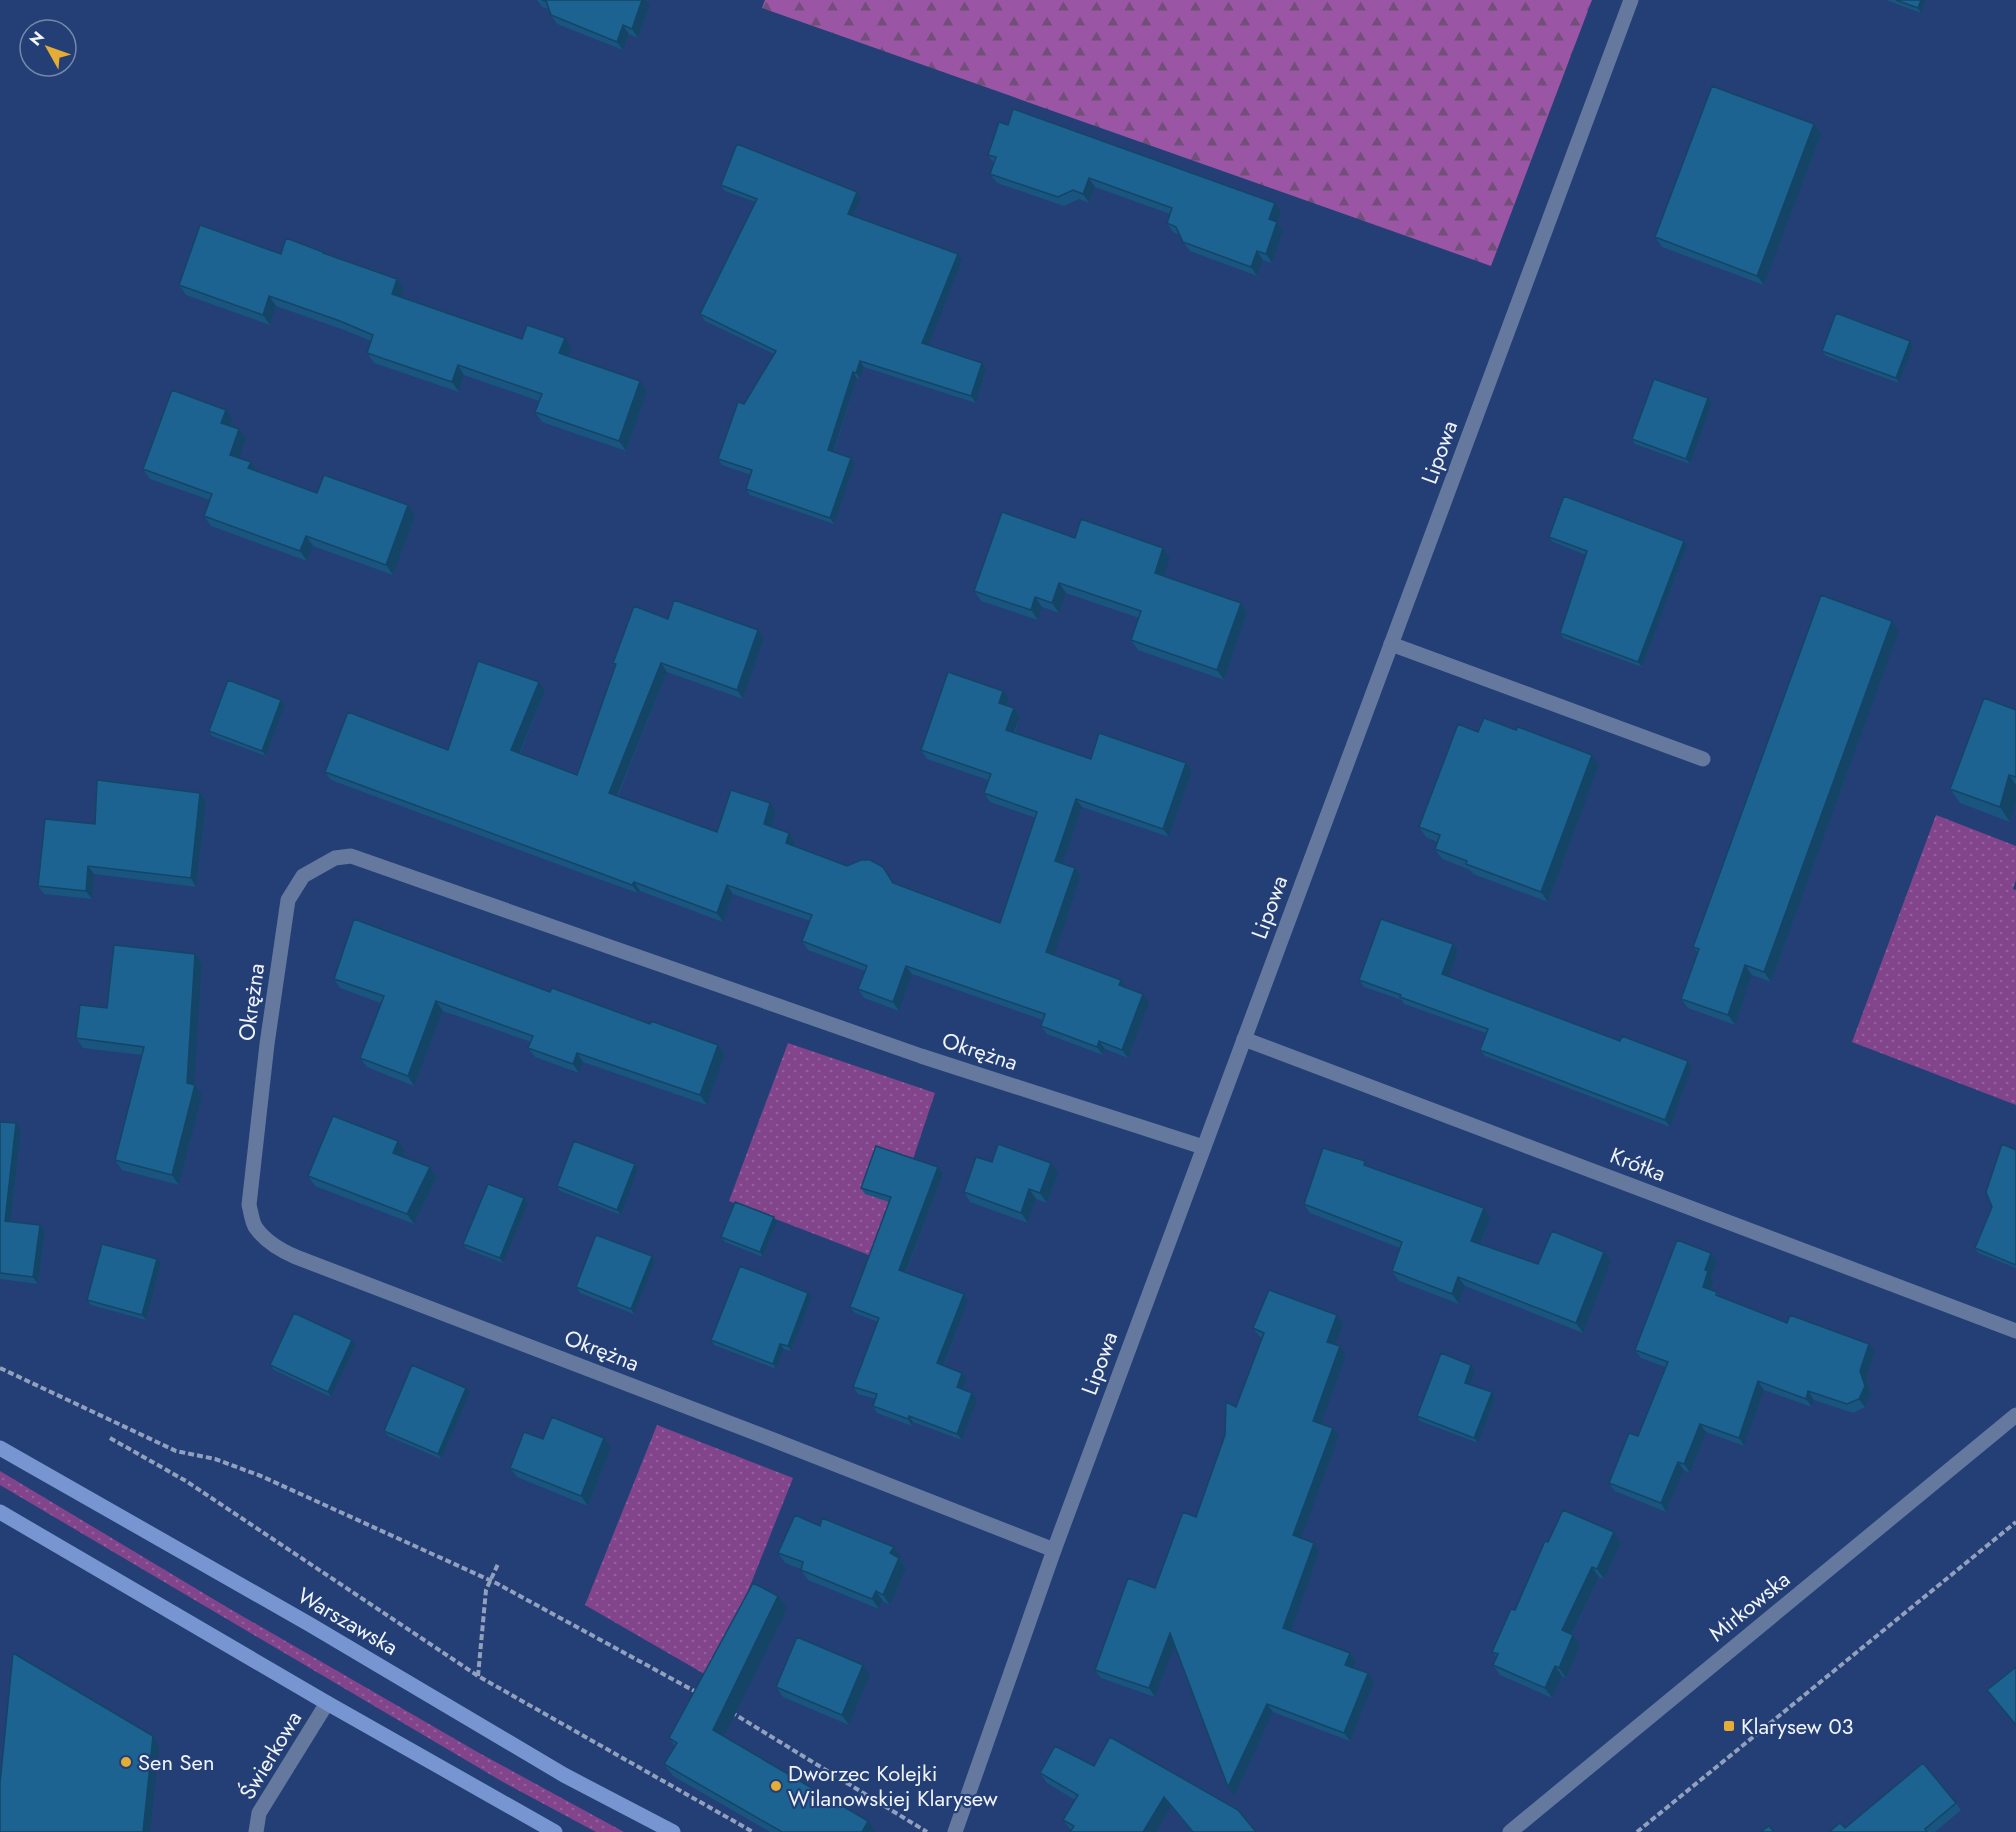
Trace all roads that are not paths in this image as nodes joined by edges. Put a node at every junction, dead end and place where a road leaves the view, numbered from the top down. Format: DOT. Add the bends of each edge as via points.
graph roads {
  1 [pos="1631,0"];
  2 [pos="1391,644"];
  3 [pos="1703,759"];
  4 [pos="1244,1039"];
  5 [pos="1203,1147"];
  6 [pos="2016,1331"];
  7 [pos="2016,1415"];
  8 [pos="0,1448"];
  9 [pos="0,1512"];
  10 [pos="1054,1550"];
  11 [pos="327,1703"];
  12 [pos="256,1832"];
  13 [pos="555,1832"];
  14 [pos="673,1832"];
  15 [pos="955,1832"];
  16 [pos="1510,1832"];
  1 -- 2 [label="street, Lipowa"];
  2 -- 3 [label="street"];
  2 -- 4 [label="street, Lipowa"];
  4 -- 5 [label="street, Lipowa"];
  4 -- 6 [label="street, Krótka"];
  5 -- 10 [label="street, Lipowa"];
  5 -- 10 [label="street, Okrężna" via="910,1052 351,856 335,858 303,876 288,900 249,1205 255,1227 267,1239 296,1257"];
  7 -- 16 [label="street, Mirkowska"];
  8 -- 14 [label="main road, Warszawska" via="564,1775"];
  9 -- 11 [label="main road"];
  10 -- 15 [label="street, Lipowa"];
  11 -- 12 [label="street, Świerkowa" via="259,1813"];
  11 -- 13 [label="main road"];
}
